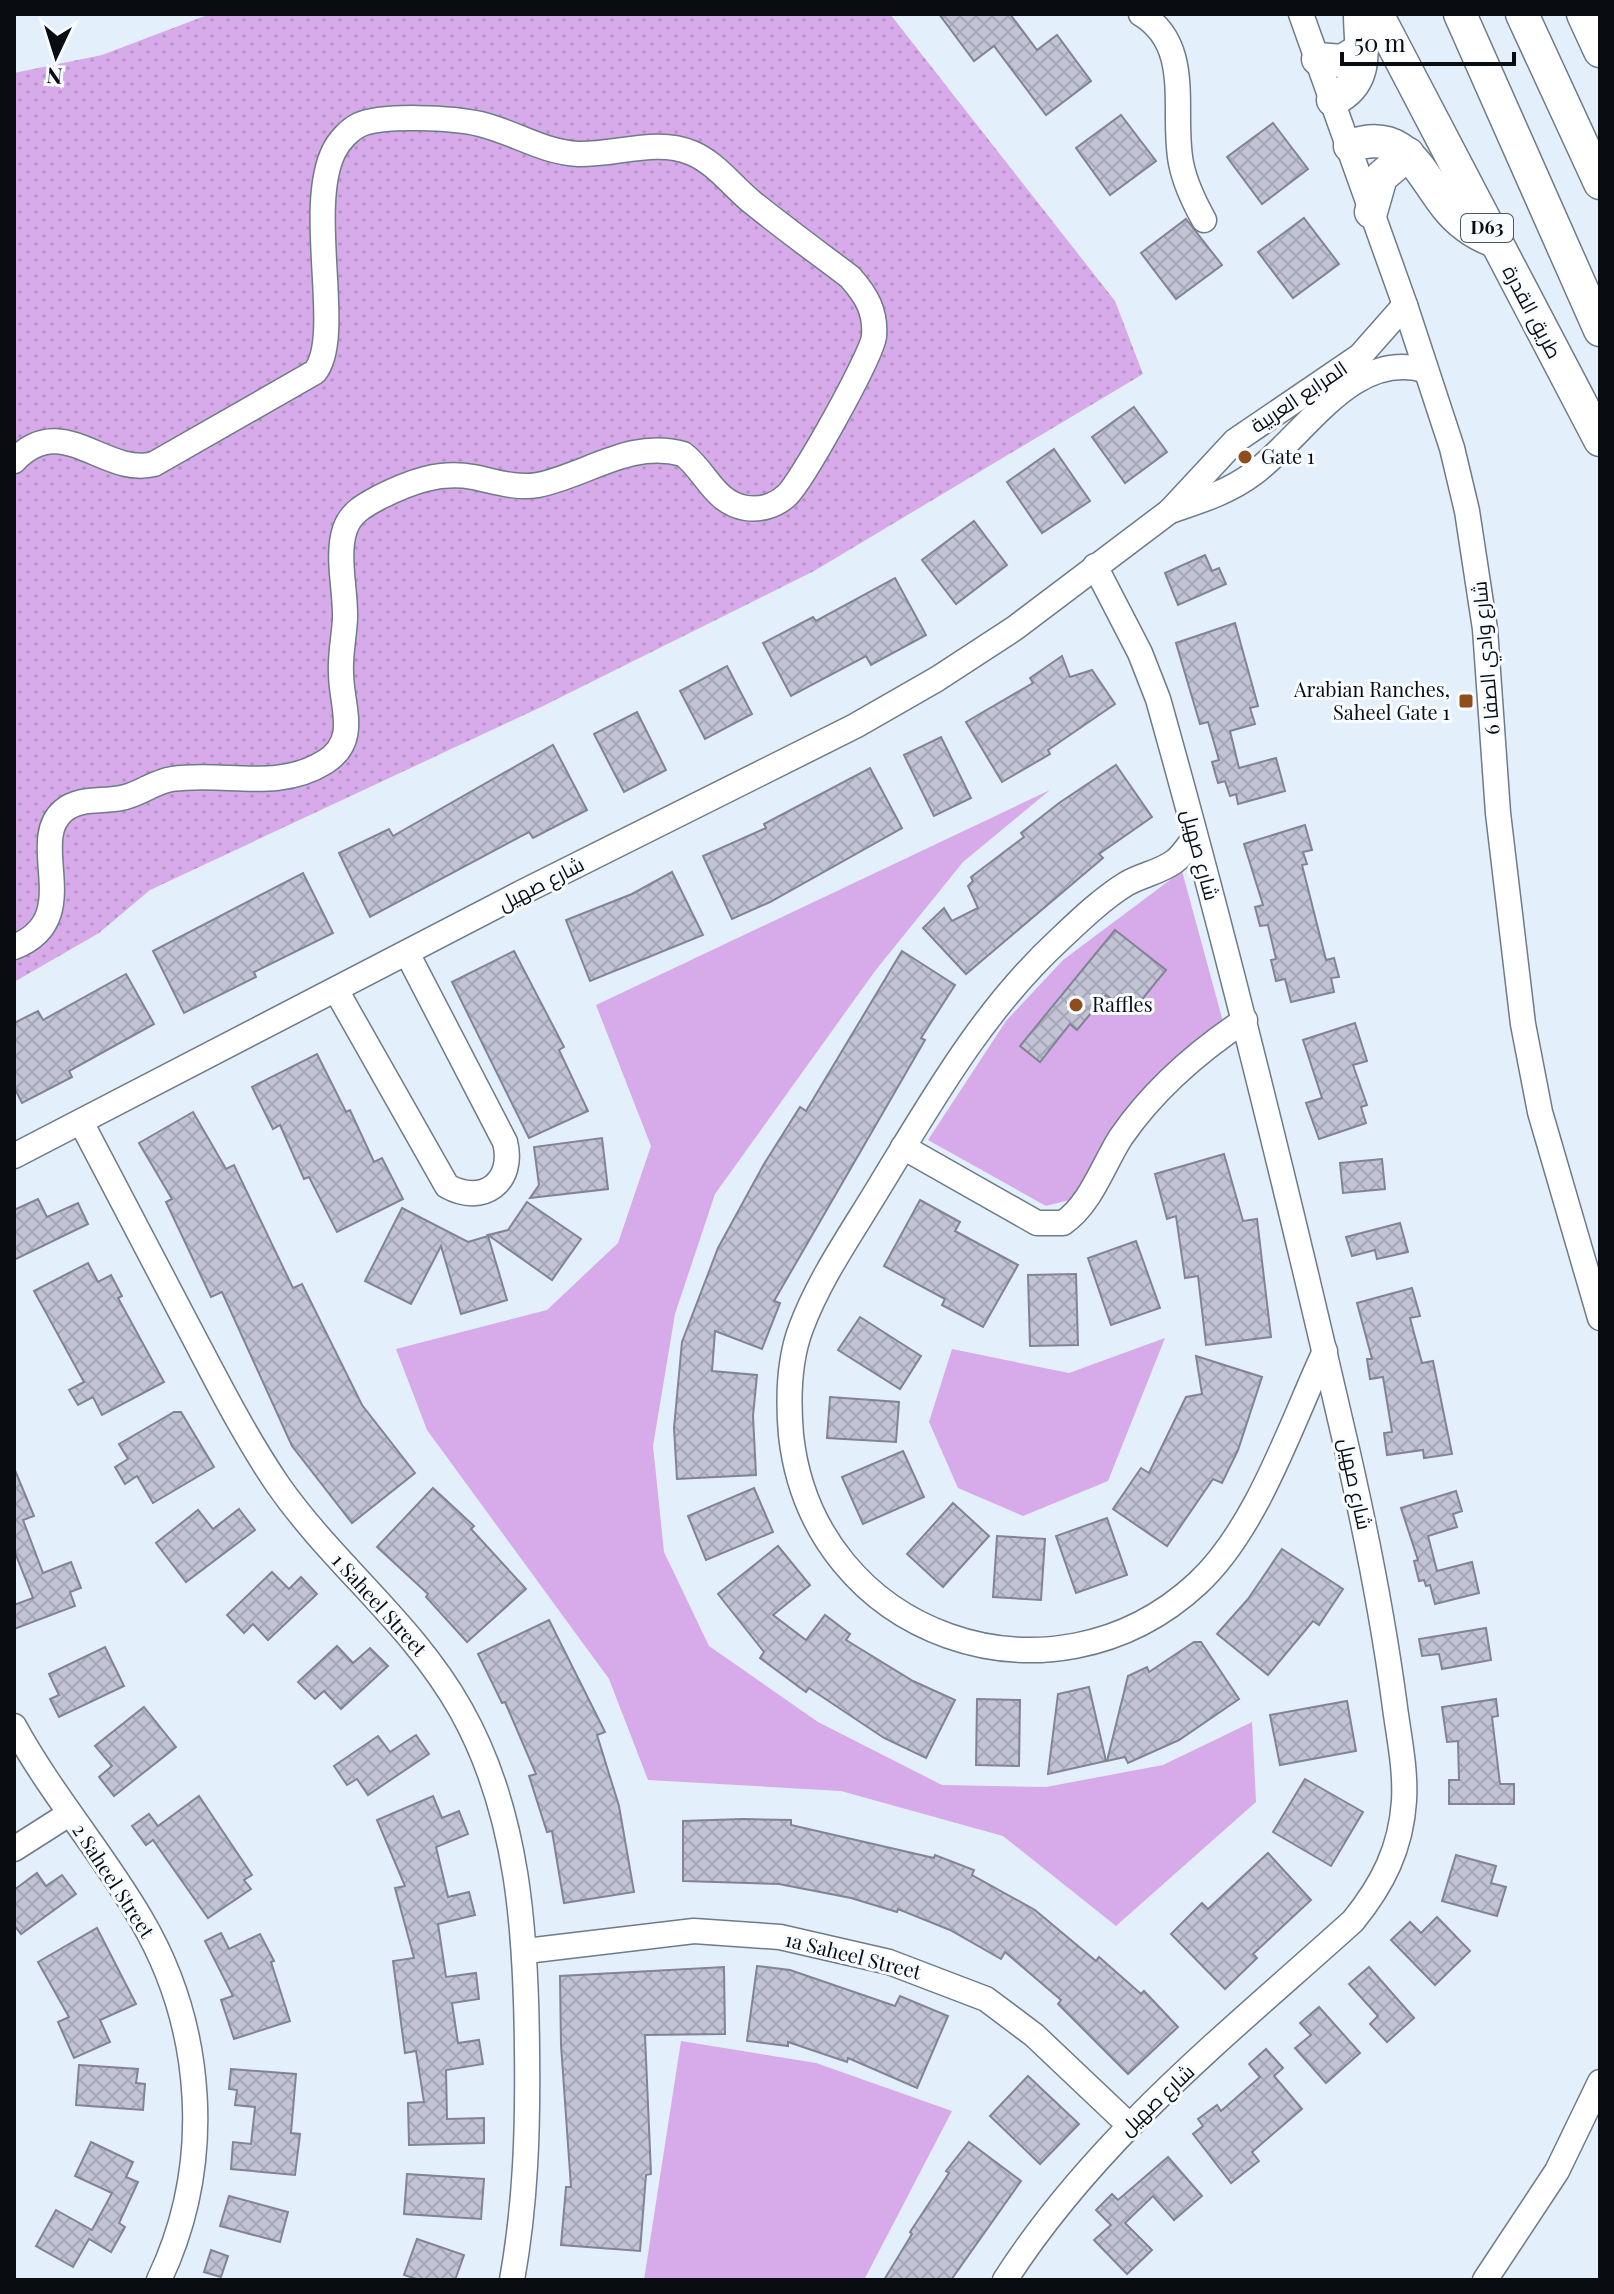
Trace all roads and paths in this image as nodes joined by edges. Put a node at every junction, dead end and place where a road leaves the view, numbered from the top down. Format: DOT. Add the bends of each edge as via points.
graph roads {
  1 [pos="1141,14"];
  2 [pos="1301,14"];
  3 [pos="1360,14"];
  4 [pos="1377,14"];
  5 [pos="1460,14"];
  6 [pos="1522,14"];
  7 [pos="1583,14"];
  8 [pos="1362,49"];
  9 [pos="1600,51"];
  10 [pos="1318,59"];
  11 [pos="1333,100"];
  12 [pos="1350,146"];
  13 [pos="1408,154"];
  14 [pos="1600,183"];
  15 [pos="1371,212"];
  16 [pos="1204,220"];
  17 [pos="1494,241"];
  18 [pos="1405,305"];
  19 [pos="1600,330"];
  20 [pos="1424,370"];
  21 [pos="1263,420"];
  22 [pos="1600,440"];
  23 [pos="1284,447"];
  24 [pos="14,461"];
  25 [pos="1200,491"];
  26 [pos="1170,511"];
  27 [pos="1095,566"];
  28 [pos="1195,837"];
  29 [pos="14,947"];
  30 [pos="407,953"];
  31 [pos="336,990"];
  32 [pos="1245,1020"];
  33 [pos="81,1122"];
  34 [pos="903,1147"];
  35 [pos="14,1156"];
  36 [pos="1600,1318"];
  37 [pos="1325,1351"];
  38 [pos="14,1726"];
  39 [pos="69,1814"];
  40 [pos="14,1849"];
  41 [pos="526,1951"];
  42 [pos="1600,2082"];
  43 [pos="1129,2125"];
  44 [pos="159,2280"];
  45 [pos="512,2280"];
  46 [pos="1005,2280"];
  47 [pos="1485,2280"];
  1 -- 16 [label="street" via="1161,30 1173,52 1181,162"];
  2 -- 10 [label="street, شارع وادي الصفا 6"];
  3 -- 8 [label="main road"];
  4 -- 17 [label="main road, طريق القدرة / D63"];
  5 -- 19 [label="main road"];
  6 -- 14 [label="main road"];
  7 -- 9 [label="main road"];
  8 -- 10 [label="main road" via="1342,61"];
  8 -- 11 [label="main road" via="1357,82"];
  10 -- 11 [label="street, شارع وادي الصفا 6"];
  11 -- 12 [label="street, شارع وادي الصفا 6"];
  12 -- 13 [label="main road" via="1380,141"];
  12 -- 15 [label="street, شارع وادي الصفا 6"];
  13 -- 15 [label="main road" via="1381,177"];
  13 -- 17 [label="main road" via="1458,219"];
  15 -- 18 [label="street, شارع وادي الصفا 6"];
  17 -- 22 [label="main road, طريق القدرة / D63"];
  18 -- 20 [label="street, شارع وادي الصفا 6"];
  18 -- 21 [label="street, المرابع العربية" via="1360,356"];
  20 -- 23 [label="street, المرابع العربية" via="1394,365 1365,373"];
  20 -- 36 [label="street, شارع وادي الصفا 6" via="1452,448 1479,577 1498,813 1523,1024 1540,1112"];
  21 -- 23 [label="street"];
  21 -- 25 [label="street, المرابع العربية" via="1235,441"];
  23 -- 25 [label="street, المرابع العربية" via="1253,474"];
  24 -- 29 [label="street" via="35,444 58,441 133,466 154,464 315,372 326,353 322,230 333,152 359,125 376,121 481,124 550,150 576,154 661,145 694,153 850,277 866,295 874,317 874,341 865,363 797,483 775,504 760,508 730,503 683,454 655,449 535,486 433,476 360,508 342,542 345,618 340,670 348,726 338,751 288,777 169,780 122,798 66,807 52,829 49,914 36,935"];
  25 -- 26 [label="street, المرابع العربية"];
  26 -- 27 [label="street, شارع صهيل"];
  27 -- 28 [label="street, شارع صهيل" via="1158,699"];
  27 -- 30 [label="street, شارع صهيل" via="1015,628 855,726"];
  28 -- 32 [label="street, شارع صهيل"];
  28 -- 34 [label="street" via="1174,862 1124,885 1059,940 993,1010"];
  30 -- 31 [label="street, شارع صهيل"];
  30 -- 31 [label="street" via="505,1142 507,1170 488,1192 460,1193 447,1186"];
  31 -- 33 [label="street, شارع صهيل"];
  32 -- 34 [label="street" via="1163,1085 1120,1139 1074,1215 1063,1223 1037,1223"];
  32 -- 37 [label="street, شارع صهيل"];
  33 -- 35 [label="street, شارع صهيل"];
  33 -- 41 [label="street, 1 Saheel Street" via="263,1462 310,1528 401,1624 461,1710 503,1815"];
  34 -- 37 [label="street" via="800,1330 789,1413 806,1498 827,1541 857,1579 893,1609 935,1633 980,1647 1044,1651 1121,1634 1163,1612 1200,1582 1228,1548"];
  37 -- 43 [label="street, شارع صهيل" via="1387,1652 1403,1765 1401,1831 1375,1894 1353,1921"];
  38 -- 39 [label="street, 2 Saheel Street"];
  39 -- 40 [label="street"];
  39 -- 44 [label="street, 2 Saheel Street" via="143,1921 164,1965 192,2054 194,2155 185,2212"];
  41 -- 43 [label="street, 1a Saheel Street" via="694,1931 780,1937 889,1962 986,1999 1034,2035"];
  41 -- 45 [label="street, 1 Saheel Street" via="527,2166"];
  42 -- 47 [label="street" via="1557,2171"];
  43 -- 46 [label="street, شارع صهيل" via="1079,2178"];
}
